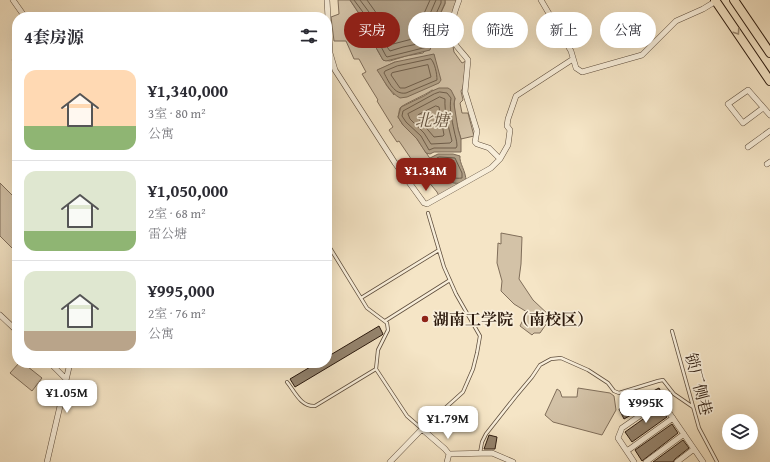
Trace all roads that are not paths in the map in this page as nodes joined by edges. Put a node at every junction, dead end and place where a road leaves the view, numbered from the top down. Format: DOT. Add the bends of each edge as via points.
graph roads {
  1 [pos="14,0"];
  2 [pos="328,0"];
  3 [pos="459,0"];
  4 [pos="541,0"];
  5 [pos="734,0"];
  6 [pos="715,1"];
  7 [pos="22,12"];
  8 [pos="328,12"];
  9 [pos="770,53"];
  10 [pos="574,58"];
  11 [pos="332,61"];
  12 [pos="770,81"];
  13 [pos="764,108"];
  14 [pos="770,115"];
  15 [pos="770,131"];
  16 [pos="748,147"];
  17 [pos="500,159"];
  18 [pos="428,213"];
  19 [pos="439,250"];
  20 [pos="332,251"];
  21 [pos="450,280"];
  22 [pos="361,298"];
  23 [pos="0,315"];
  24 [pos="385,321"];
  25 [pos="12,326"];
  26 [pos="672,331"];
  27 [pos="55,368"];
  28 [pos="69,368"];
  29 [pos="376,369"];
  30 [pos="66,379"];
  31 [pos="287,382"];
  32 [pos="693,407"];
  33 [pos="673,418"];
  34 [pos="422,429"];
  35 [pos="684,434"];
  36 [pos="694,449"];
  37 [pos="627,451"];
  38 [pos="480,453"];
  39 [pos="448,454"];
  40 [pos="47,462"];
  41 [pos="390,462"];
  42 [pos="447,462"];
  43 [pos="513,462"];
  44 [pos="634,462"];
  45 [pos="646,462"];
  46 [pos="677,462"];
  47 [pos="703,462"];
  48 [pos="718,462"];
  1 -- 7 [label="street"];
  2 -- 8 [label="street"];
  3 -- 17 [label="street" via="452,28 454,42 468,60 465,92 477,131 476,142 489,148"];
  4 -- 10 [label="street"];
  5 -- 9 [label="main road"];
  6 -- 10 [label="street" via="676,21 642,55 582,72 576,68"];
  6 -- 12 [label="main road, one-way"];
  10 -- 17 [label="street" via="516,96 508,119 508,145"];
  11 -- 17 [label="street" via="335,70 395,163 424,203 427,204 483,173"];
  13 -- 13 [label="street" via="743,123 728,104 748,90"];
  13 -- 14 [label="street"];
  15 -- 16 [label="street"];
  18 -- 19 [label="lane"];
  19 -- 21 [label="lane"];
  19 -- 22 [label="lane"];
  20 -- 22 [label="lane"];
  21 -- 24 [label="lane"];
  21 -- 34 [label="lane" via="480,336 478,353 463,392"];
  22 -- 24 [label="lane" via="367,308"];
  23 -- 25 [label="street"];
  24 -- 29 [label="lane" via="388,330 378,350"];
  26 -- 32 [label="lane, 锁厂侧巷"];
  27 -- 30 [label="street"];
  28 -- 30 [label="street"];
  29 -- 31 [label="lane" via="310,407 304,404"];
  29 -- 34 [label="lane" via="407,416"];
  30 -- 40 [label="street"];
  32 -- 38 [label="lane" via="674,394 663,380 619,393 614,392 608,383 588,370 561,358 551,359 540,365 486,434"];
  32 -- 48 [label="lane, 锁厂侧巷" via="699,428"];
  33 -- 35 [label="street"];
  33 -- 37 [label="street"];
  33 -- 37 [label="street" via="662,401 622,428 618,438"];
  34 -- 39 [label="street"];
  34 -- 41 [label="street"];
  35 -- 36 [label="street"];
  35 -- 45 [label="street"];
  36 -- 46 [label="street"];
  36 -- 47 [label="street"];
  37 -- 44 [label="street"];
  38 -- 39 [label="street"];
  38 -- 43 [label="street" via="492,453"];
  39 -- 42 [label="street"];
}
